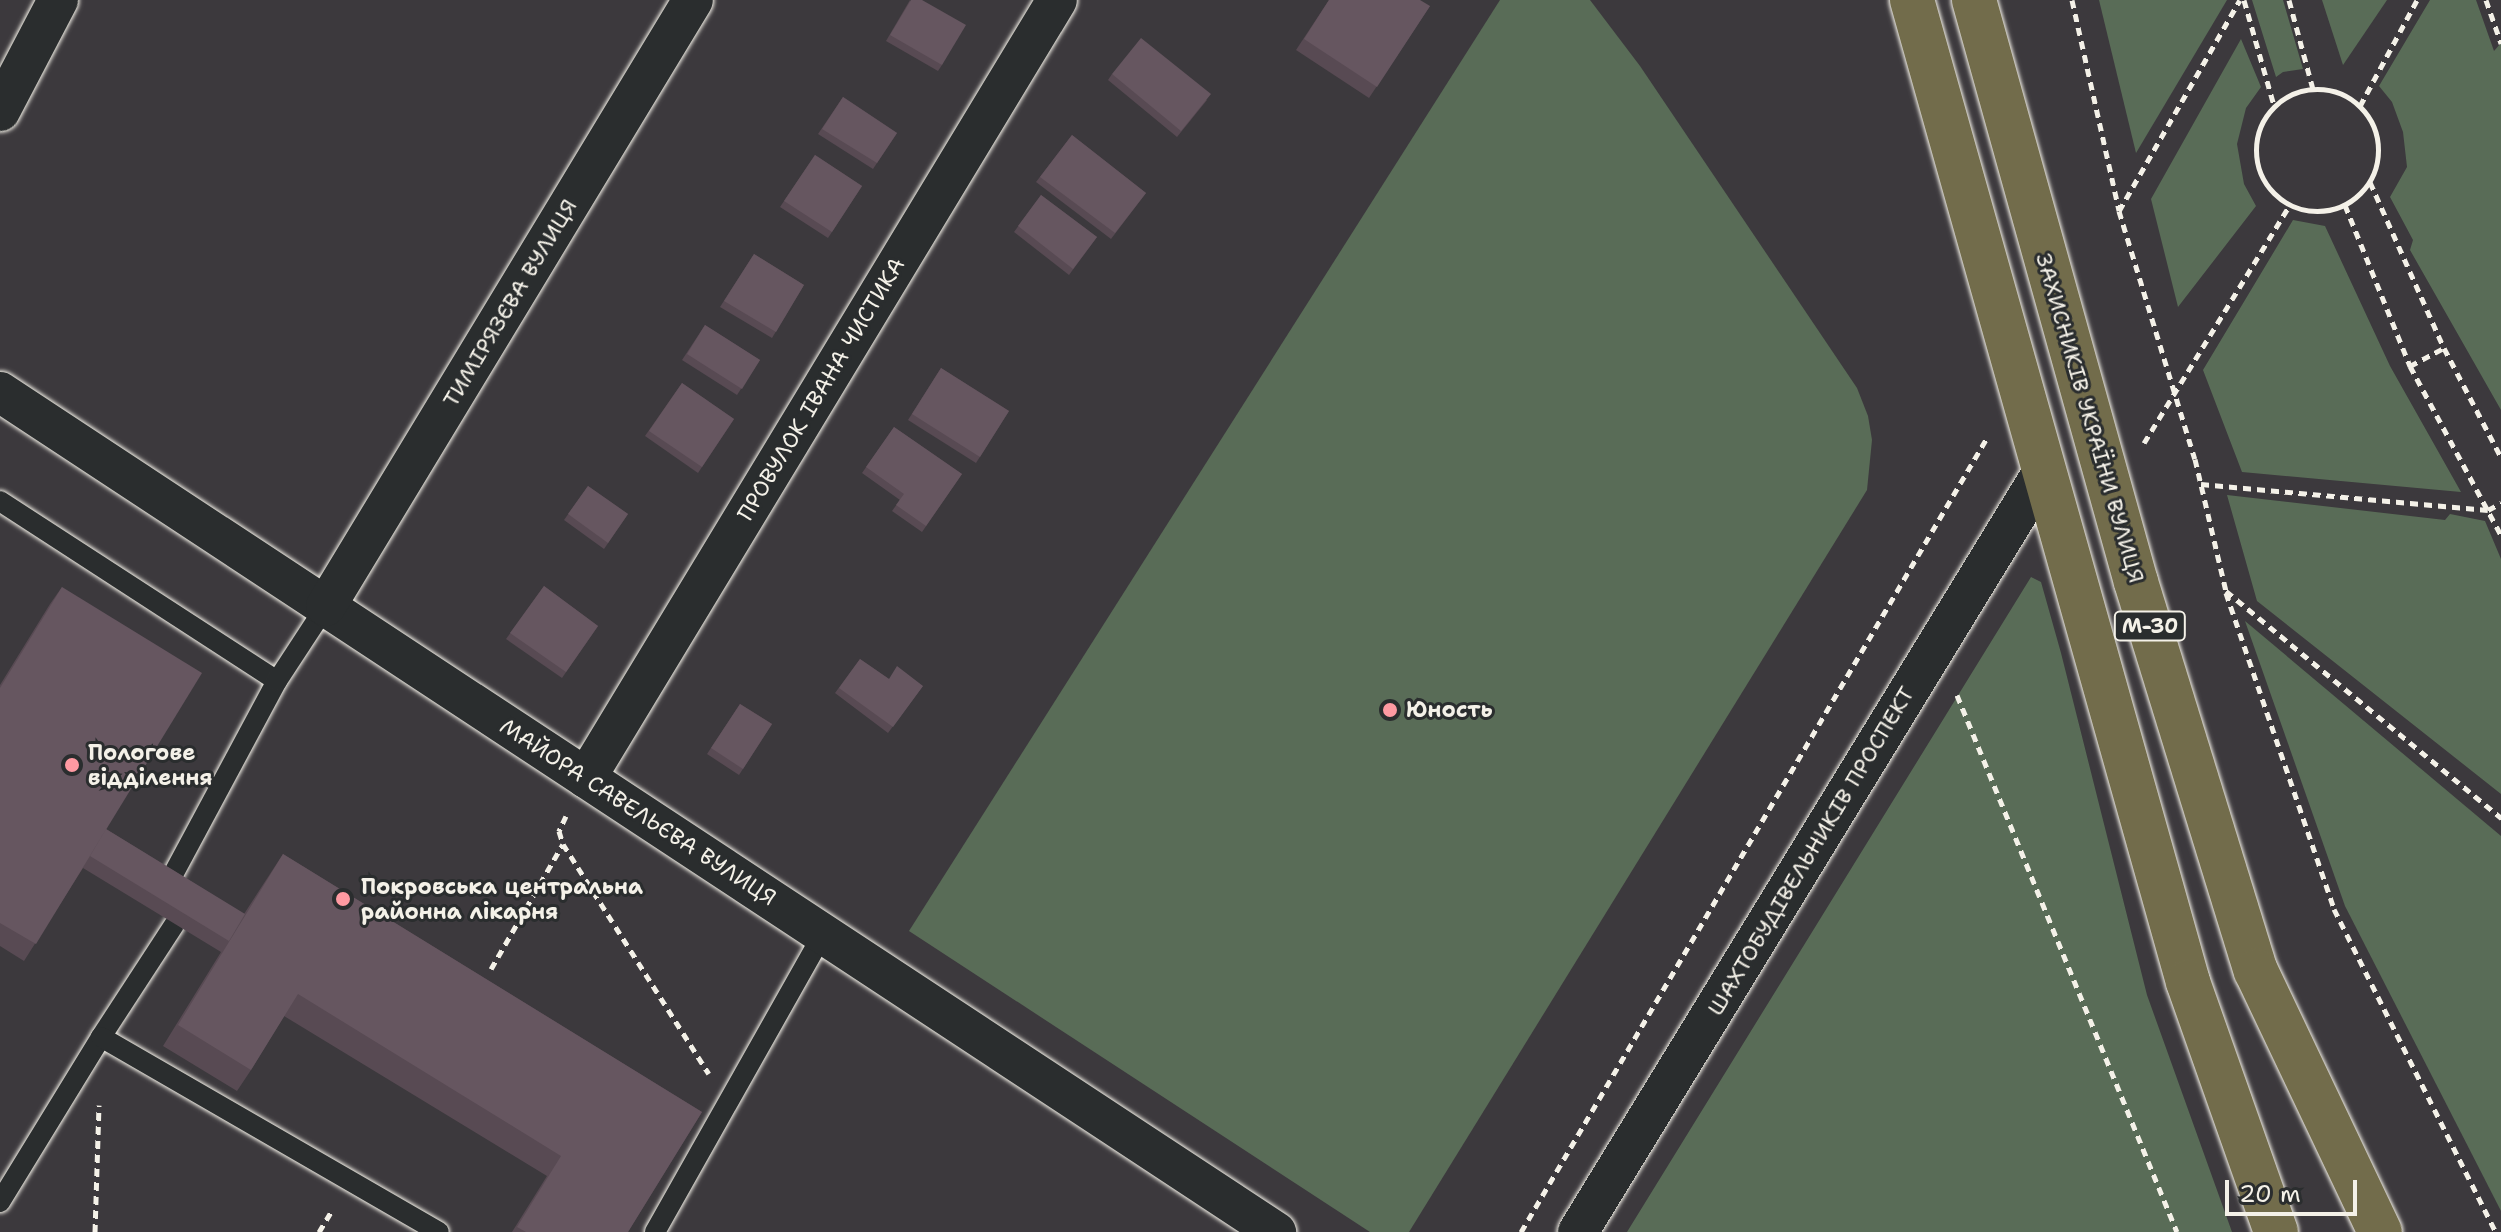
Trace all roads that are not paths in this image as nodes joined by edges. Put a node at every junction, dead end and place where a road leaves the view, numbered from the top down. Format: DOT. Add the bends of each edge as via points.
graph roads {
  1 [pos="58,0"];
  2 [pos="693,0"];
  3 [pos="1057,0"];
  4 [pos="1912,0"];
  5 [pos="1974,0"];
  6 [pos="0,111"];
  7 [pos="0,392"];
  8 [pos="2044,470"];
  9 [pos="0,501"];
  10 [pos="326,606"];
  11 [pos="277,681"];
  12 [pos="586,778"];
  13 [pos="168,884"];
  14 [pos="174,925"];
  15 [pos="823,934"];
  16 [pos="101,1037"];
  17 [pos="0,1202"];
  18 [pos="439,1232"];
  19 [pos="655,1232"];
  20 [pos="1276,1232"];
  21 [pos="1578,1232"];
  22 [pos="2276,1232"];
  23 [pos="2380,1232"];
  1 -- 6 [label="street"];
  2 -- 10 [label="street, ТИМІРЯЗЄВА ВУЛИЦЯ"];
  3 -- 12 [label="street, ПРОВУЛОК ІВАНА ЧИСТИКА"];
  4 -- 8 [label="highway, М-30"];
  5 -- 23 [label="highway, ЗАХИСНИКІВ УКРАЇНИ ВУЛИЦЯ / М-30" via="2112,496 2256,971"];
  7 -- 10 [label="street, МАЙОРА САВЕЛЬЄВА ВУЛИЦЯ"];
  8 -- 21 [label="street, ШАХТОБУДІВЕЛЬНИКІВ ПРОСПЕКТ"];
  8 -- 22 [label="highway, М-30" via="2188,982"];
  9 -- 11 [label="lane"];
  10 -- 11 [label="lane"];
  10 -- 12 [label="street, МАЙОРА САВЕЛЬЄВА ВУЛИЦЯ"];
  11 -- 13 [label="lane"];
  12 -- 15 [label="street, МАЙОРА САВЕЛЬЄВА ВУЛИЦЯ"];
  14 -- 16 [label="lane"];
  15 -- 19 [label="lane"];
  15 -- 20 [label="street, МАЙОРА САВЕЛЬЄВА ВУЛИЦЯ"];
  16 -- 17 [label="lane"];
  16 -- 18 [label="lane"];
}
